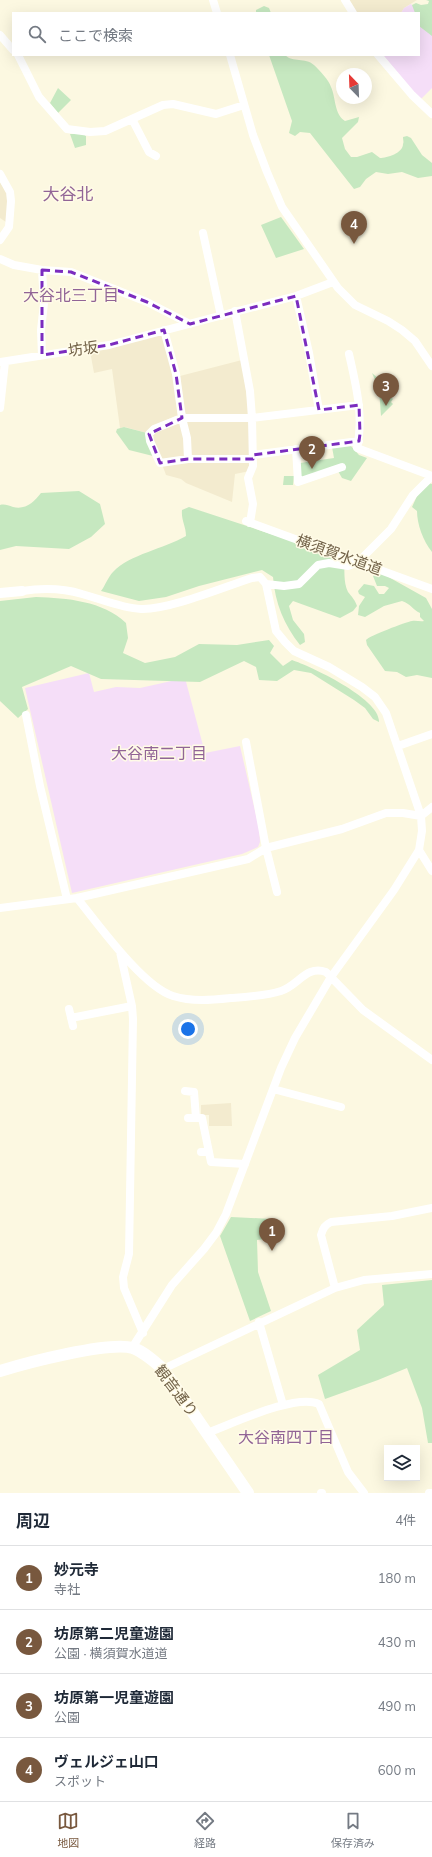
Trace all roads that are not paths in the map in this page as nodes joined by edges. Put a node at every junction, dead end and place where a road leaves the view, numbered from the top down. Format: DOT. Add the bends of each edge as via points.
graph roads {
  1 [pos="213,0"];
  2 [pos="344,0"];
  3 [pos="217,12"];
  4 [pos="352,12"];
  5 [pos="0,35"];
  6 [pos="12,49"];
  7 [pos="18,56"];
  8 [pos="230,56"];
  9 [pos="379,56"];
  10 [pos="244,105"];
  11 [pos="432,114"];
  12 [pos="132,119"];
  13 [pos="156,156"];
  14 [pos="0,174"];
  15 [pos="203,233"];
  16 [pos="0,240"];
  17 [pos="0,259"];
  18 [pos="42,270"];
  19 [pos="333,282"];
  20 [pos="296,296"];
  21 [pos="235,311"];
  22 [pos="221,316"];
  23 [pos="190,324"];
  24 [pos="164,330"];
  25 [pos="349,354"];
  26 [pos="42,355"];
  27 [pos="430,355"];
  28 [pos="2,362"];
  29 [pos="432,366"];
  30 [pos="359,405"];
  31 [pos="0,408"];
  32 [pos="319,410"];
  33 [pos="182,418"];
  34 [pos="252,418"];
  35 [pos="359,441"];
  36 [pos="296,449"];
  37 [pos="253,457"];
  38 [pos="188,459"];
  39 [pos="342,467"];
  40 [pos="432,476"];
  41 [pos="358,562"];
  42 [pos="266,584"];
  43 [pos="432,588"];
  44 [pos="22,591"];
  45 [pos="0,593"];
  46 [pos="26,715"];
  47 [pos="432,734"];
  48 [pos="246,742"];
  49 [pos="398,746"];
  50 [pos="432,807"];
  51 [pos="421,816"];
  52 [pos="266,848"];
  53 [pos="419,850"];
  54 [pos="432,871"];
  55 [pos="277,892"];
  56 [pos="77,898"];
  57 [pos="67,899"];
  58 [pos="0,908"];
  59 [pos="120,951"];
  60 [pos="331,977"];
  61 [pos="132,1006"];
  62 [pos="70,1009"];
  63 [pos="432,1060"];
  64 [pos="274,1089"];
  65 [pos="186,1091"];
  66 [pos="341,1107"];
  67 [pos="245,1164"];
  68 [pos="432,1208"];
  69 [pos="432,1274"];
  70 [pos="335,1288"];
  71 [pos="259,1322"];
  72 [pos="143,1333"];
  73 [pos="132,1348"];
  74 [pos="163,1369"];
  75 [pos="0,1371"];
  76 [pos="283,1405"];
  77 [pos="207,1433"];
  78 [pos="248,1493"];
  79 [pos="364,1493"];
  1 -- 3 [label="street"];
  2 -- 4 [label="street"];
  5 -- 6 [label="street"];
  7 -- 12 [label="street" via="39,97 68,129 105,131"];
  8 -- 10 [label="street"];
  9 -- 11 [label="street"];
  10 -- 12 [label="street" via="216,114 168,105"];
  10 -- 19 [label="street" via="266,172 282,207"];
  12 -- 13 [label="street" via="149,152"];
  14 -- 16 [label="street" via="10,192 9,227"];
  15 -- 22 [label="street"];
  17 -- 18 [label="street" via="14,265"];
  18 -- 23 [label="street" via="71,272 147,302"];
  18 -- 26 [label="street"];
  19 -- 20 [label="street, 坊坂"];
  19 -- 27 [label="street" via="355,305 402,330"];
  20 -- 21 [label="street, 坊坂"];
  20 -- 32 [label="street"];
  21 -- 22 [label="street, 坊坂"];
  21 -- 34 [label="street" via="250,391"];
  22 -- 23 [label="street, 坊坂"];
  23 -- 24 [label="street, 坊坂"];
  24 -- 26 [label="street, 坊坂" via="109,346"];
  24 -- 33 [label="street" via="176,374"];
  25 -- 30 [label="street"];
  26 -- 28 [label="street, 坊坂"];
  27 -- 29 [label="street"];
  28 -- 31 [label="street"];
  30 -- 32 [label="street"];
  30 -- 35 [label="street"];
  32 -- 34 [label="street"];
  33 -- 34 [label="street"];
  33 -- 38 [label="street" via="187,438"];
  33 -- 38 [label="street" via="149,434 150,441 160,463"];
  34 -- 37 [label="street"];
  35 -- 36 [label="street"];
  35 -- 40 [label="street" via="357,448"];
  36 -- 37 [label="street"];
  36 -- 39 [label="street" via="298,482"];
  37 -- 38 [label="street"];
  37 -- 41 [label="street, 横須賀水道道" via="248,478 253,504 248,522"];
  40 -- 41 [label="street" via="413,495 391,530"];
  41 -- 42 [label="street" via="348,566 329,563 318,565 299,584"];
  41 -- 43 [label="street, 横須賀水道道"];
  42 -- 44 [label="street" via="260,577 252,578 168,605 143,609 54,588"];
  42 -- 49 [label="street" via="276,631 294,651 329,667 375,697 386,713"];
  44 -- 45 [label="street"];
  46 -- 57 [label="street"];
  47 -- 49 [label="street"];
  48 -- 52 [label="street"];
  49 -- 51 [label="street"];
  50 -- 51 [label="street"];
  51 -- 52 [label="street" via="386,813 342,829"];
  51 -- 53 [label="street"];
  52 -- 55 [label="street"];
  52 -- 56 [label="street" via="248,859"];
  53 -- 54 [label="street"];
  53 -- 60 [label="street" via="394,890"];
  56 -- 57 [label="street"];
  56 -- 59 [label="street"];
  57 -- 58 [label="street"];
  59 -- 60 [label="street" via="161,991 187,1000 274,993 318,969"];
  59 -- 61 [label="street"];
  60 -- 63 [label="street" via="363,1010"];
  60 -- 64 [label="street" via="295,1038"];
  61 -- 62 [label="street" via="72,1022"];
  61 -- 72 [label="street" via="129,1254 123,1277 128,1300"];
  64 -- 66 [label="street" via="329,1100"];
  64 -- 67 [label="street"];
  65 -- 67 [label="street" via="194,1092 192,1118 202,1118 205,1152 211,1162"];
  67 -- 72 [label="street" via="216,1233 172,1285"];
  68 -- 70 [label="street" via="392,1216 331,1222 326,1225 321,1234"];
  69 -- 70 [label="street" via="364,1280"];
  70 -- 71 [label="street"];
  71 -- 74 [label="street"];
  71 -- 76 [label="street"];
  72 -- 73 [label="street"];
  73 -- 74 [label="main road, 観音通り"];
  73 -- 75 [label="main road, 観音通り" via="112,1347 36,1361"];
  74 -- 77 [label="main road, 観音通り"];
  76 -- 77 [label="street"];
  76 -- 79 [label="street" via="313,1401 319,1404 344,1465"];
  77 -- 78 [label="main road, 観音通り"];
}
